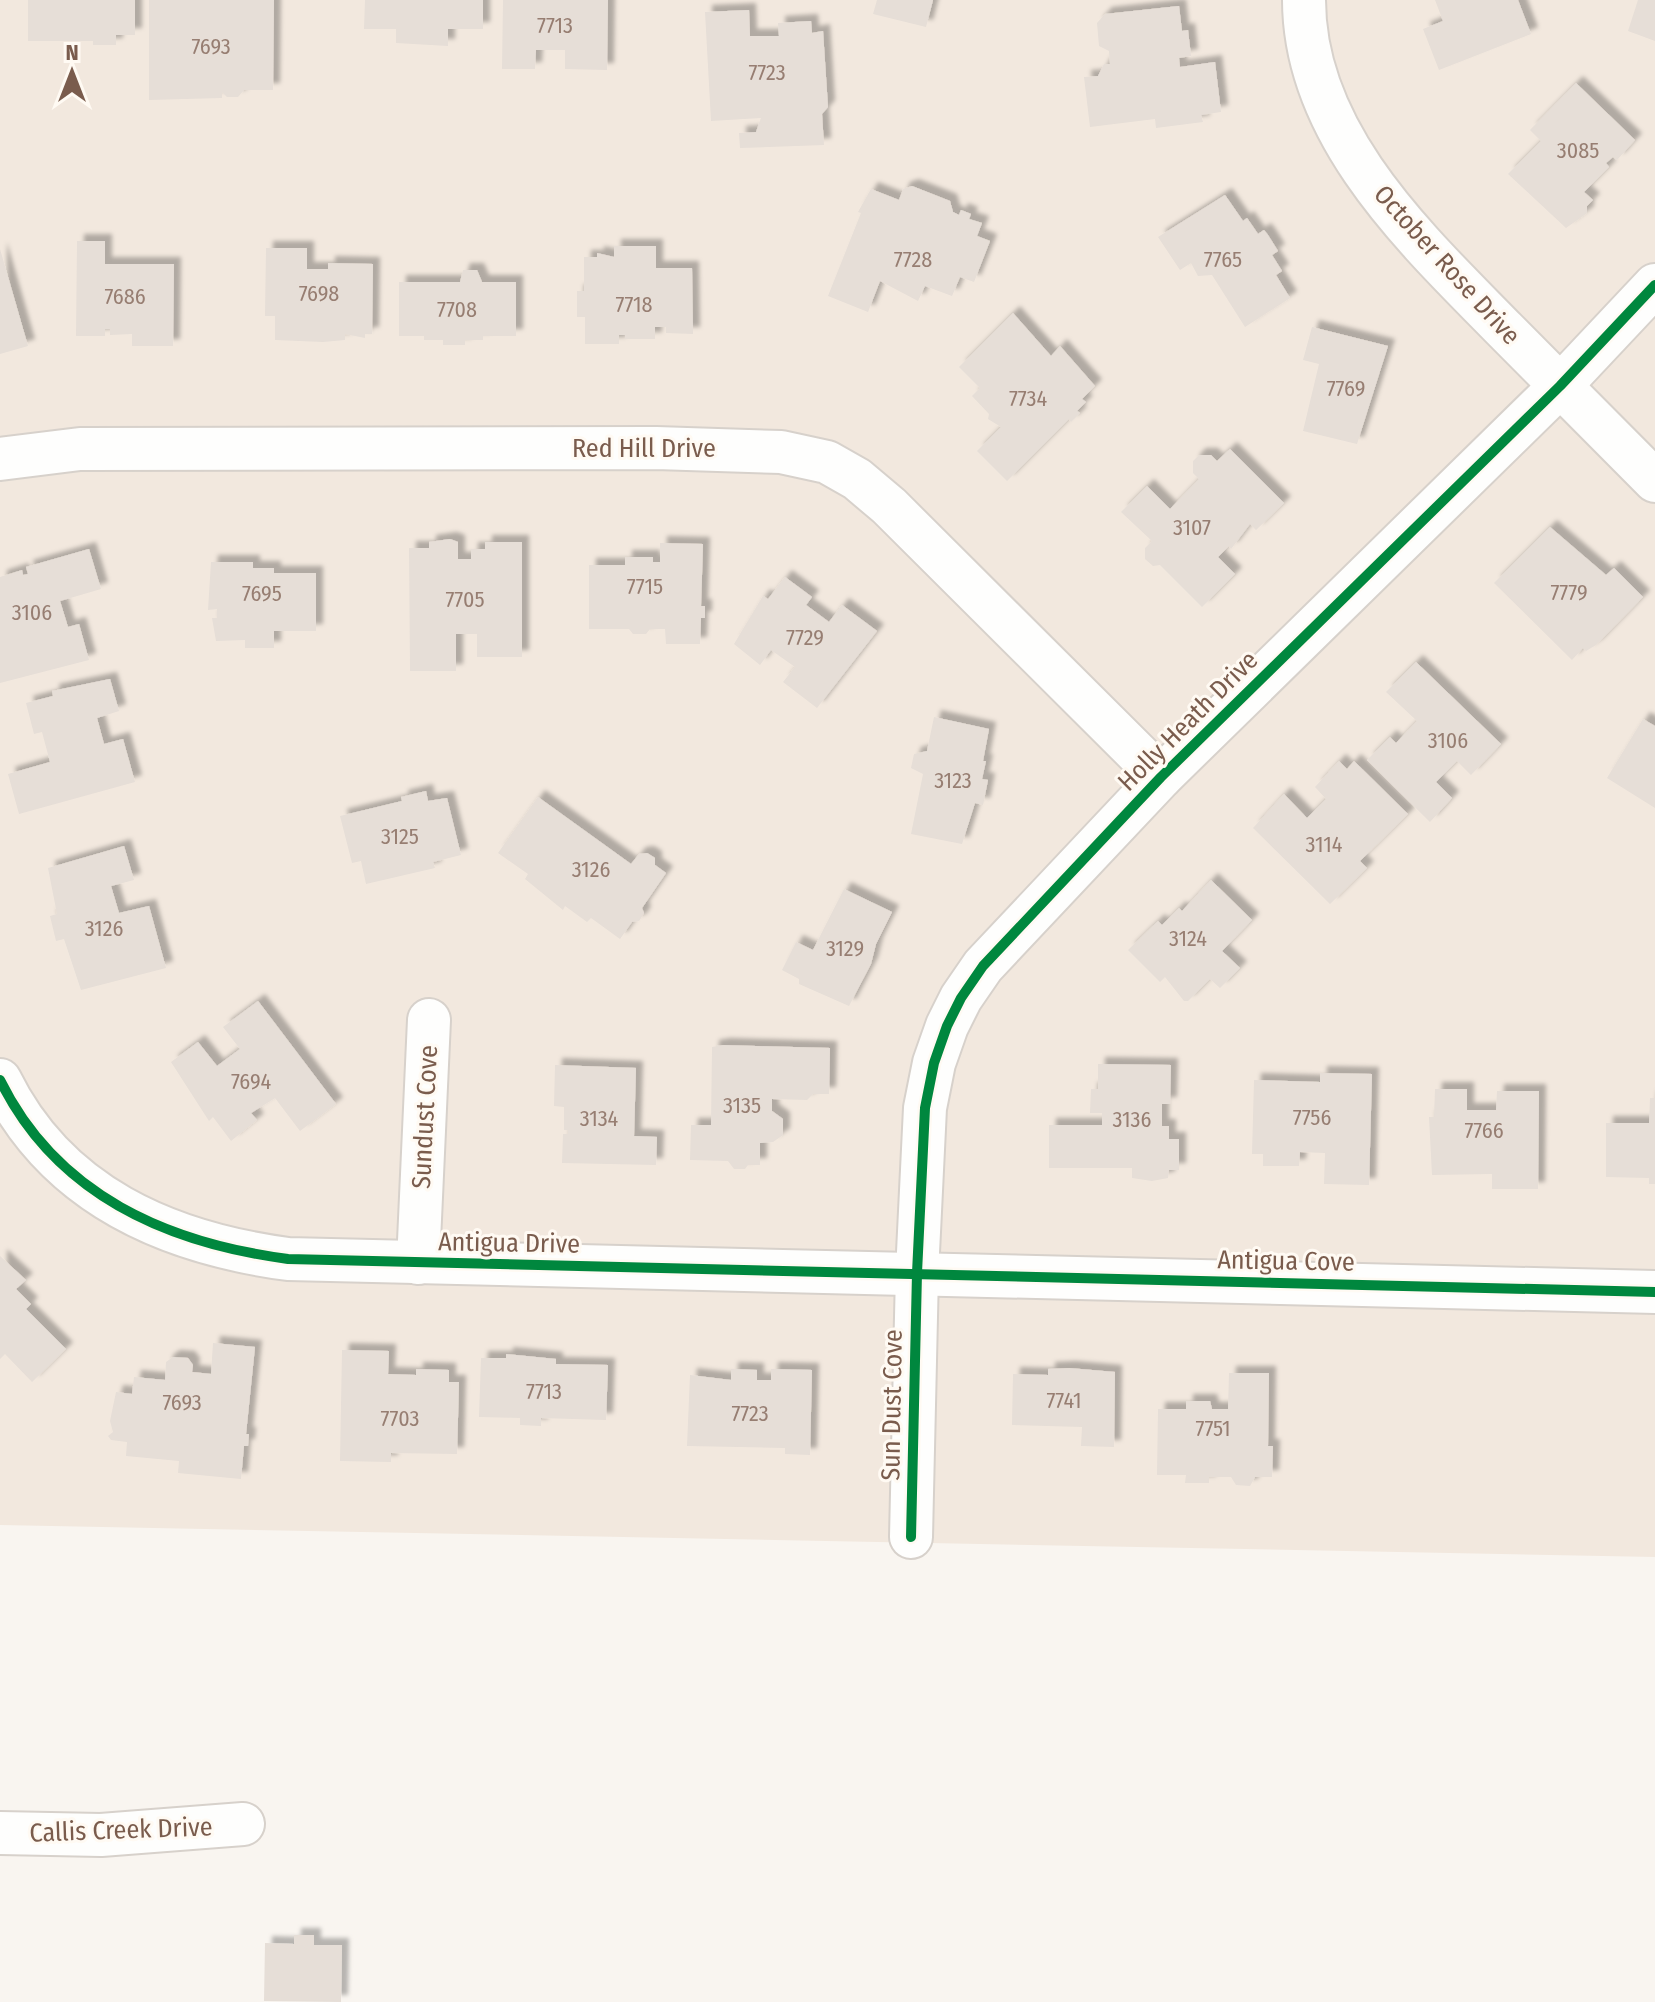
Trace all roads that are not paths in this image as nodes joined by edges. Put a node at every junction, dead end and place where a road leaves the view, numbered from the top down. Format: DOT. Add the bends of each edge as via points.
graph roads {
  1 [pos="1304,0"];
  2 [pos="1655,285"];
  3 [pos="1560,386"];
  4 [pos="0,459"];
  5 [pos="1655,481"];
  6 [pos="1161,777"];
  7 [pos="429,1020"];
  8 [pos="0,1080"];
  9 [pos="418,1263"];
  10 [pos="917,1273"];
  11 [pos="1655,1292"];
  12 [pos="911,1537"];
  13 [pos="243,1824"];
  14 [pos="0,1833"];
  1 -- 3 [label="street, October Rose Drive" via="1313,61 1330,112 1357,160 1389,208"];
  2 -- 3 [label="street, Holly Heath Drive"];
  3 -- 5 [label="street, October Rose Drive"];
  3 -- 6 [label="street, Holly Heath Drive"];
  4 -- 6 [label="street, Red Hill Drive" via="80,449 656,448 781,452 827,462 889,506"];
  6 -- 10 [label="street, Holly Heath Drive" via="983,966 961,998 934,1063 925,1108"];
  7 -- 9 [label="street, Sundust Cove"];
  8 -- 9 [label="street, Antigua Drive" via="36,1135 110,1203 165,1231 229,1251 288,1259"];
  9 -- 10 [label="street, Antigua Drive"];
  10 -- 11 [label="street, Antigua Cove"];
  10 -- 12 [label="street, Sun Dust Cove"];
  13 -- 14 [label="street, Callis Creek Drive" via="101,1835"];
}
